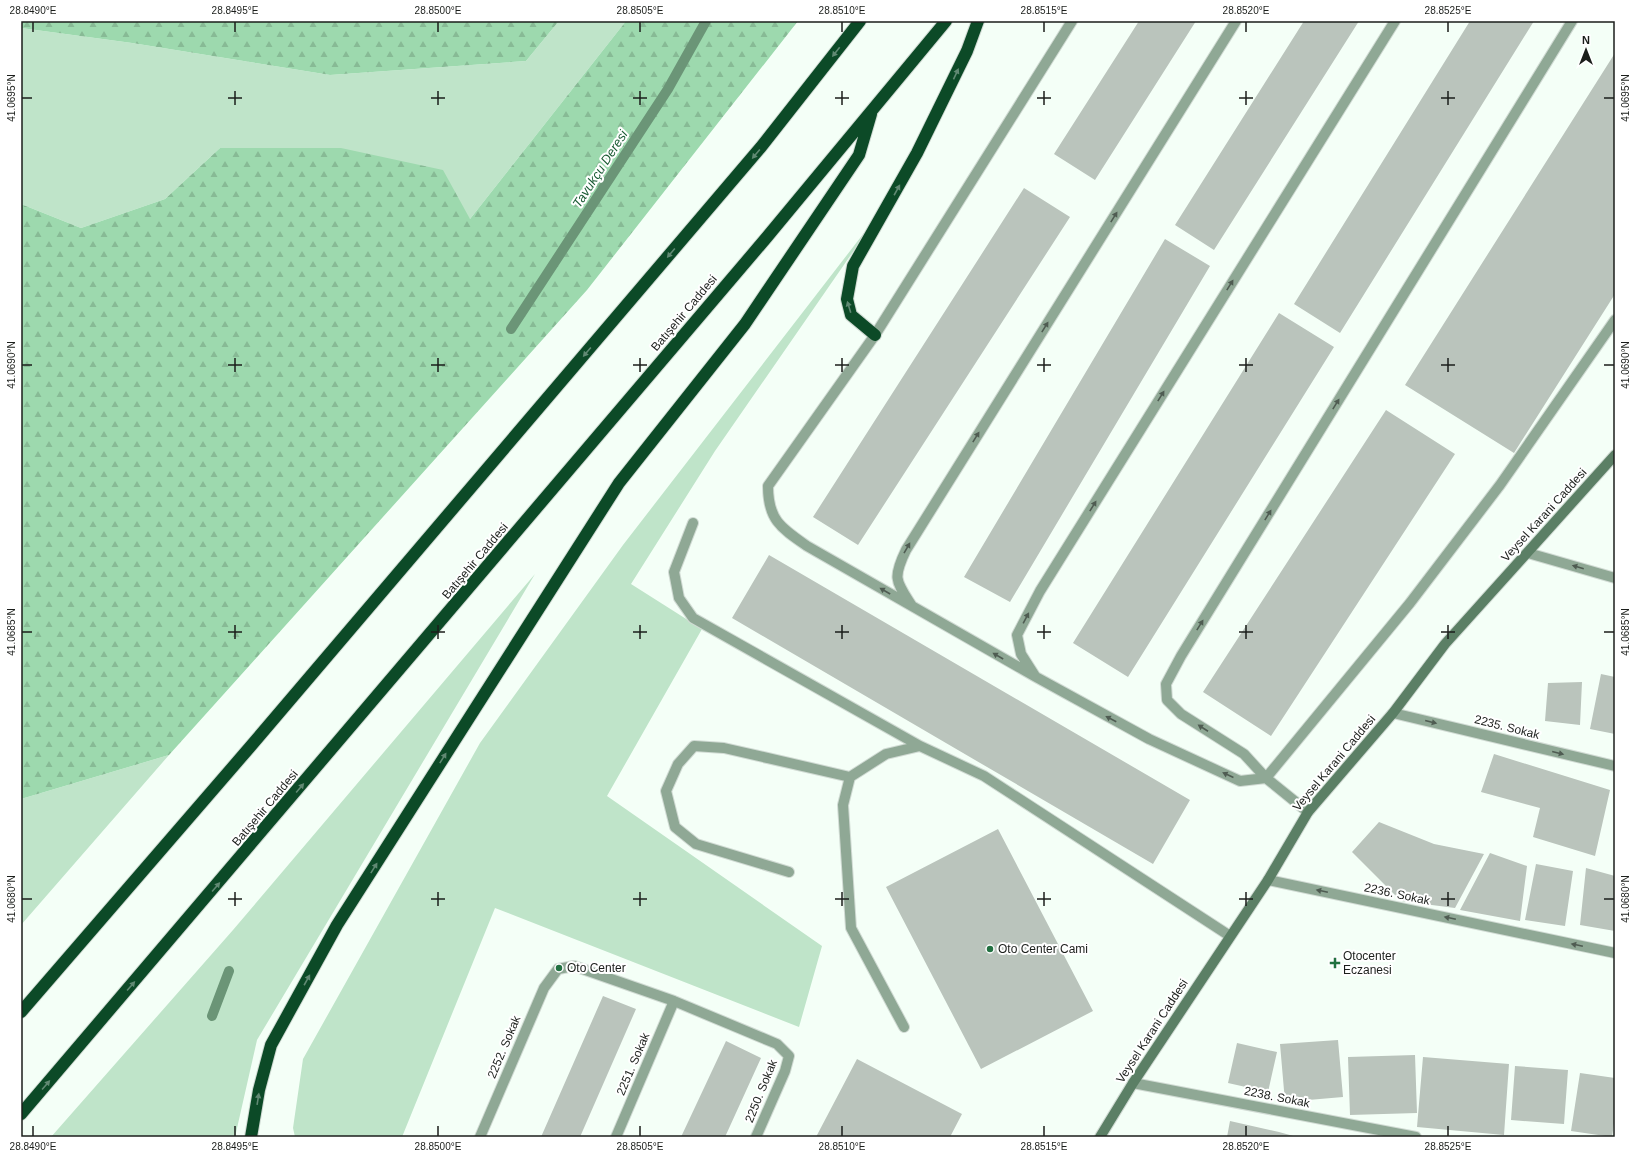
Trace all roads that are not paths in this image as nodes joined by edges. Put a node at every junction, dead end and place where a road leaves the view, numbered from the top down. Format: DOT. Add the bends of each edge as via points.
graph roads {
  1 [pos="860,21"];
  2 [pos="946,21"];
  3 [pos="978,21"];
  4 [pos="1072,21"];
  5 [pos="1236,21"];
  6 [pos="1395,21"];
  7 [pos="1572,21"];
  8 [pos="872,109"];
  9 [pos="1615,320"];
  10 [pos="875,335"];
  11 [pos="1615,455"];
  12 [pos="692,523"];
  13 [pos="1528,552"];
  14 [pos="1615,578"];
  15 [pos="913,608"];
  16 [pos="1036,678"];
  17 [pos="1393,713"];
  18 [pos="920,746"];
  19 [pos="1615,766"];
  20 [pos="850,777"];
  21 [pos="1266,778"];
  22 [pos="1308,812"];
  23 [pos="789,872"];
  24 [pos="1268,880"];
  25 [pos="1230,936"];
  26 [pos="1615,953"];
  27 [pos="674,1001"];
  28 [pos="21,1012"];
  29 [pos="904,1027"];
  30 [pos="1133,1083"];
  31 [pos="21,1114"];
  32 [pos="251,1137"];
  33 [pos="480,1137"];
  34 [pos="616,1137"];
  35 [pos="756,1137"];
  36 [pos="1100,1137"];
  37 [pos="1416,1137"];
  1 -- 28 [label="highway, one-way" via="761,147"];
  2 -- 8 [label="highway, Batışehir Caddesi"];
  10 -- 3 [label="highway, one-way" via="851,315 846,299 853,266 917,153 967,50"];
  4 -- 10 [label="street"];
  15 -- 5 [label="street, one-way" via="898,584 897,569 906,550"];
  16 -- 6 [label="street, one-way" via="1021,654 1017,635 1040,591"];
  21 -- 7 [label="street, one-way" via="1244,754 1181,714 1167,700 1166,684 1185,649"];
  31 -- 8 [label="highway, Batışehir Caddesi, one-way" via="767,237"];
  32 -- 8 [label="highway, one-way" via="259,1090 271,1045 337,925 619,483 745,324 860,155"];
  9 -- 21 [label="street" via="1500,485 1415,596"];
  15 -- 10 [label="street, one-way" via="800,542 781,528 768,504 768,486"];
  11 -- 13 [label="main road, Veysel Karani Caddesi"];
  12 -- 18 [label="street" via="674,572 679,598 693,618"];
  14 -- 13 [label="street, one-way"];
  13 -- 17 [label="main road, Veysel Karani Caddesi" via="1446,644"];
  16 -- 15 [label="street, one-way"];
  21 -- 16 [label="street, one-way" via="1240,781 1149,739"];
  17 -- 19 [label="street, 2235. Sokak, one-way"];
  17 -- 22 [label="main road, Veysel Karani Caddesi"];
  18 -- 20 [label="street" via="886,754"];
  18 -- 25 [label="street" via="984,776"];
  20 -- 23 [label="street" via="724,748 694,746 678,764 666,791 675,827 696,844"];
  20 -- 29 [label="street" via="843,805 851,928"];
  21 -- 22 [label="street"];
  22 -- 24 [label="main road, Veysel Karani Caddesi"];
  24 -- 25 [label="main road, Veysel Karani Caddesi"];
  26 -- 24 [label="street, 2236. Sokak, one-way"];
  25 -- 30 [label="main road, Veysel Karani Caddesi"];
  27 -- 33 [label="street, 2252. Sokak" via="574,966 558,969 544,988"];
  27 -- 34 [label="street, 2251. Sokak"];
  27 -- 35 [label="street, 2250. Sokak" via="777,1044 789,1056"];
  30 -- 36 [label="main road, Veysel Karani Caddesi"];
  30 -- 37 [label="street, 2238. Sokak"];
}
